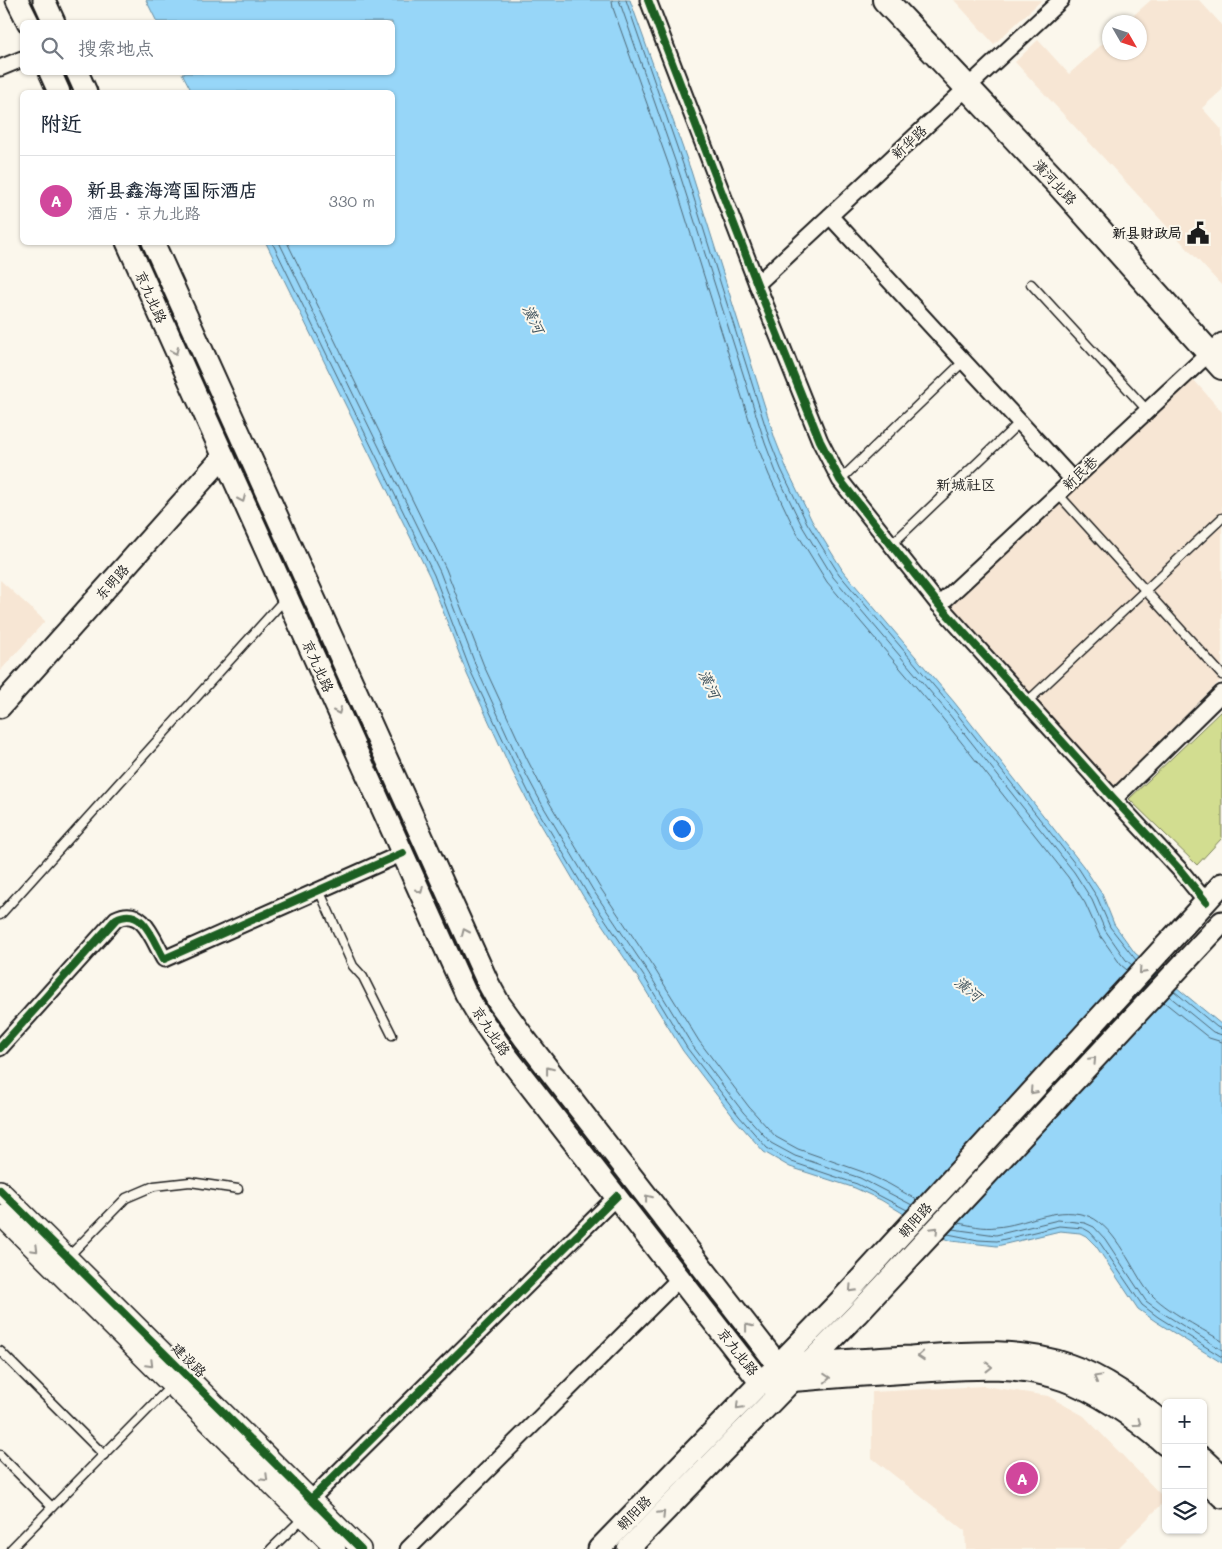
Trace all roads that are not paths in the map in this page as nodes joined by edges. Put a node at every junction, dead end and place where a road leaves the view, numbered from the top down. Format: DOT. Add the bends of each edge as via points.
graph roads {
  1 [pos="17,0"];
  2 [pos="44,0"];
  3 [pos="648,0"];
  4 [pos="885,0"];
  5 [pos="906,0"];
  6 [pos="1061,0"];
  7 [pos="27,20"];
  8 [pos="53,20"];
  9 [pos="20,60"];
  10 [pos="0,68"];
  11 [pos="51,75"];
  12 [pos="78,75"];
  13 [pos="973,82"];
  14 [pos="58,90"];
  15 [pos="85,90"];
  16 [pos="830,216"];
  17 [pos="128,245"];
  18 [pos="154,245"];
  19 [pos="757,284"];
  20 [pos="1031,284"];
  21 [pos="1219,349"];
  22 [pos="964,361"];
  23 [pos="1147,410"];
  24 [pos="1020,422"];
  25 [pos="223,457"];
  26 [pos="840,480"];
  27 [pos="1073,480"];
  28 [pos="1058,494"];
  29 [pos="1222,518"];
  30 [pos="891,544"];
  31 [pos="1145,590"];
  32 [pos="286,597"];
  33 [pos="939,604"];
  34 [pos="1222,675"];
  35 [pos="1222,693"];
  36 [pos="1027,702"];
  37 [pos="0,707"];
  38 [pos="1114,799"];
  39 [pos="403,854"];
  40 [pos="1222,884"];
  41 [pos="319,890"];
  42 [pos="1206,902"];
  43 [pos="0,915"];
  44 [pos="1222,922"];
  45 [pos="392,1035"];
  46 [pos="0,1048"];
  47 [pos="238,1189"];
  48 [pos="0,1190"];
  49 [pos="617,1196"];
  50 [pos="0,1215"];
  51 [pos="68,1257"];
  52 [pos="680,1278"];
  53 [pos="0,1350"];
  54 [pos="809,1363"];
  55 [pos="785,1373"];
  56 [pos="761,1383"];
  57 [pos="172,1385"];
  58 [pos="1162,1422"];
  59 [pos="1165,1444"];
  60 [pos="104,1454"];
  61 [pos="0,1455"];
  62 [pos="1207,1462"];
  63 [pos="1222,1476"];
  64 [pos="1207,1483"];
  65 [pos="1222,1497"];
  66 [pos="311,1499"];
  67 [pos="52,1507"];
  68 [pos="304,1517"];
  69 [pos="11,1549"];
  70 [pos="271,1549"];
  71 [pos="336,1549"];
  72 [pos="361,1549"];
  73 [pos="408,1549"];
  74 [pos="599,1549"];
  75 [pos="628,1549"];
  1 -- 7 [label="main road"];
  2 -- 8 [label="main road"];
  3 -- 19 [label="street"];
  4 -- 13 [label="main road, 潢河北路"];
  5 -- 13 [label="main road, 潢河北路"];
  6 -- 13 [label="street, 新华路"];
  9 -- 10 [label="street"];
  11 -- 14 [label="main road"];
  12 -- 15 [label="main road"];
  13 -- 16 [label="street, 新华路"];
  13 -- 21 [label="main road, 潢河北路" via="1072,177"];
  16 -- 19 [label="street, 新华路"];
  16 -- 22 [label="street"];
  17 -- 25 [label="main road, 京九北路, one-way"];
  55 -- 18 [label="main road, 京九北路, one-way" via="507,1016 488,983"];
  19 -- 26 [label="street" via="820,441"];
  20 -- 23 [label="lane"];
  21 -- 23 [label="street, 新民巷"];
  22 -- 24 [label="street"];
  22 -- 26 [label="lane"];
  23 -- 27 [label="street, 新民巷"];
  24 -- 27 [label="street"];
  24 -- 30 [label="lane"];
  25 -- 32 [label="main road, 京九北路, one-way"];
  25 -- 37 [label="main road, 东明路"];
  26 -- 30 [label="street"];
  27 -- 28 [label="street, 新民巷"];
  28 -- 31 [label="lane"];
  28 -- 33 [label="street, 新民巷"];
  29 -- 31 [label="lane"];
  30 -- 33 [label="street"];
  31 -- 34 [label="lane"];
  31 -- 36 [label="lane"];
  32 -- 39 [label="main road, 京九北路, one-way"];
  32 -- 43 [label="lane"];
  33 -- 36 [label="street"];
  35 -- 38 [label="street"];
  36 -- 38 [label="street"];
  38 -- 42 [label="street"];
  39 -- 41 [label="street"];
  39 -- 49 [label="main road, 京九北路, one-way" via="479,1016"];
  40 -- 42 [label="main road, 朝阳路"];
  41 -- 45 [label="lane" via="353,966 363,977"];
  41 -- 46 [label="street" via="164,958 144,923 136,916 125,914 116,919"];
  42 -- 55 [label="main road, 朝阳路, one-way" via="884,1253"];
  54 -- 44 [label="main road, 朝阳路, one-way"];
  47 -- 51 [label="lane" via="190,1182 154,1186 126,1198"];
  48 -- 51 [label="street, 建设路"];
  49 -- 52 [label="main road, 京九北路"];
  49 -- 66 [label="street"];
  50 -- 57 [label="street, one-way"];
  51 -- 66 [label="street, 建设路"];
  52 -- 56 [label="main road, 京九北路"];
  52 -- 73 [label="street"];
  53 -- 60 [label="lane"];
  54 -- 55 [label="main road, 京九北路"];
  58 -- 54 [label="main road, 京九北路, one-way" via="1092,1374 1024,1354 981,1352"];
  55 -- 56 [label="main road, 京九北路"];
  55 -- 59 [label="main road, 京九北路, one-way" via="981,1367 1022,1370 1085,1388"];
  75 -- 55 [label="main road, 朝阳路, one-way"];
  56 -- 74 [label="main road, 朝阳路, one-way"];
  57 -- 60 [label="lane"];
  57 -- 68 [label="street, one-way"];
  60 -- 67 [label="lane"];
  61 -- 67 [label="lane"];
  62 -- 63 [label="main road"];
  64 -- 65 [label="main road"];
  66 -- 72 [label="street, 建设路"];
  67 -- 69 [label="lane"];
  68 -- 70 [label="lane"];
  68 -- 71 [label="street"];
}
